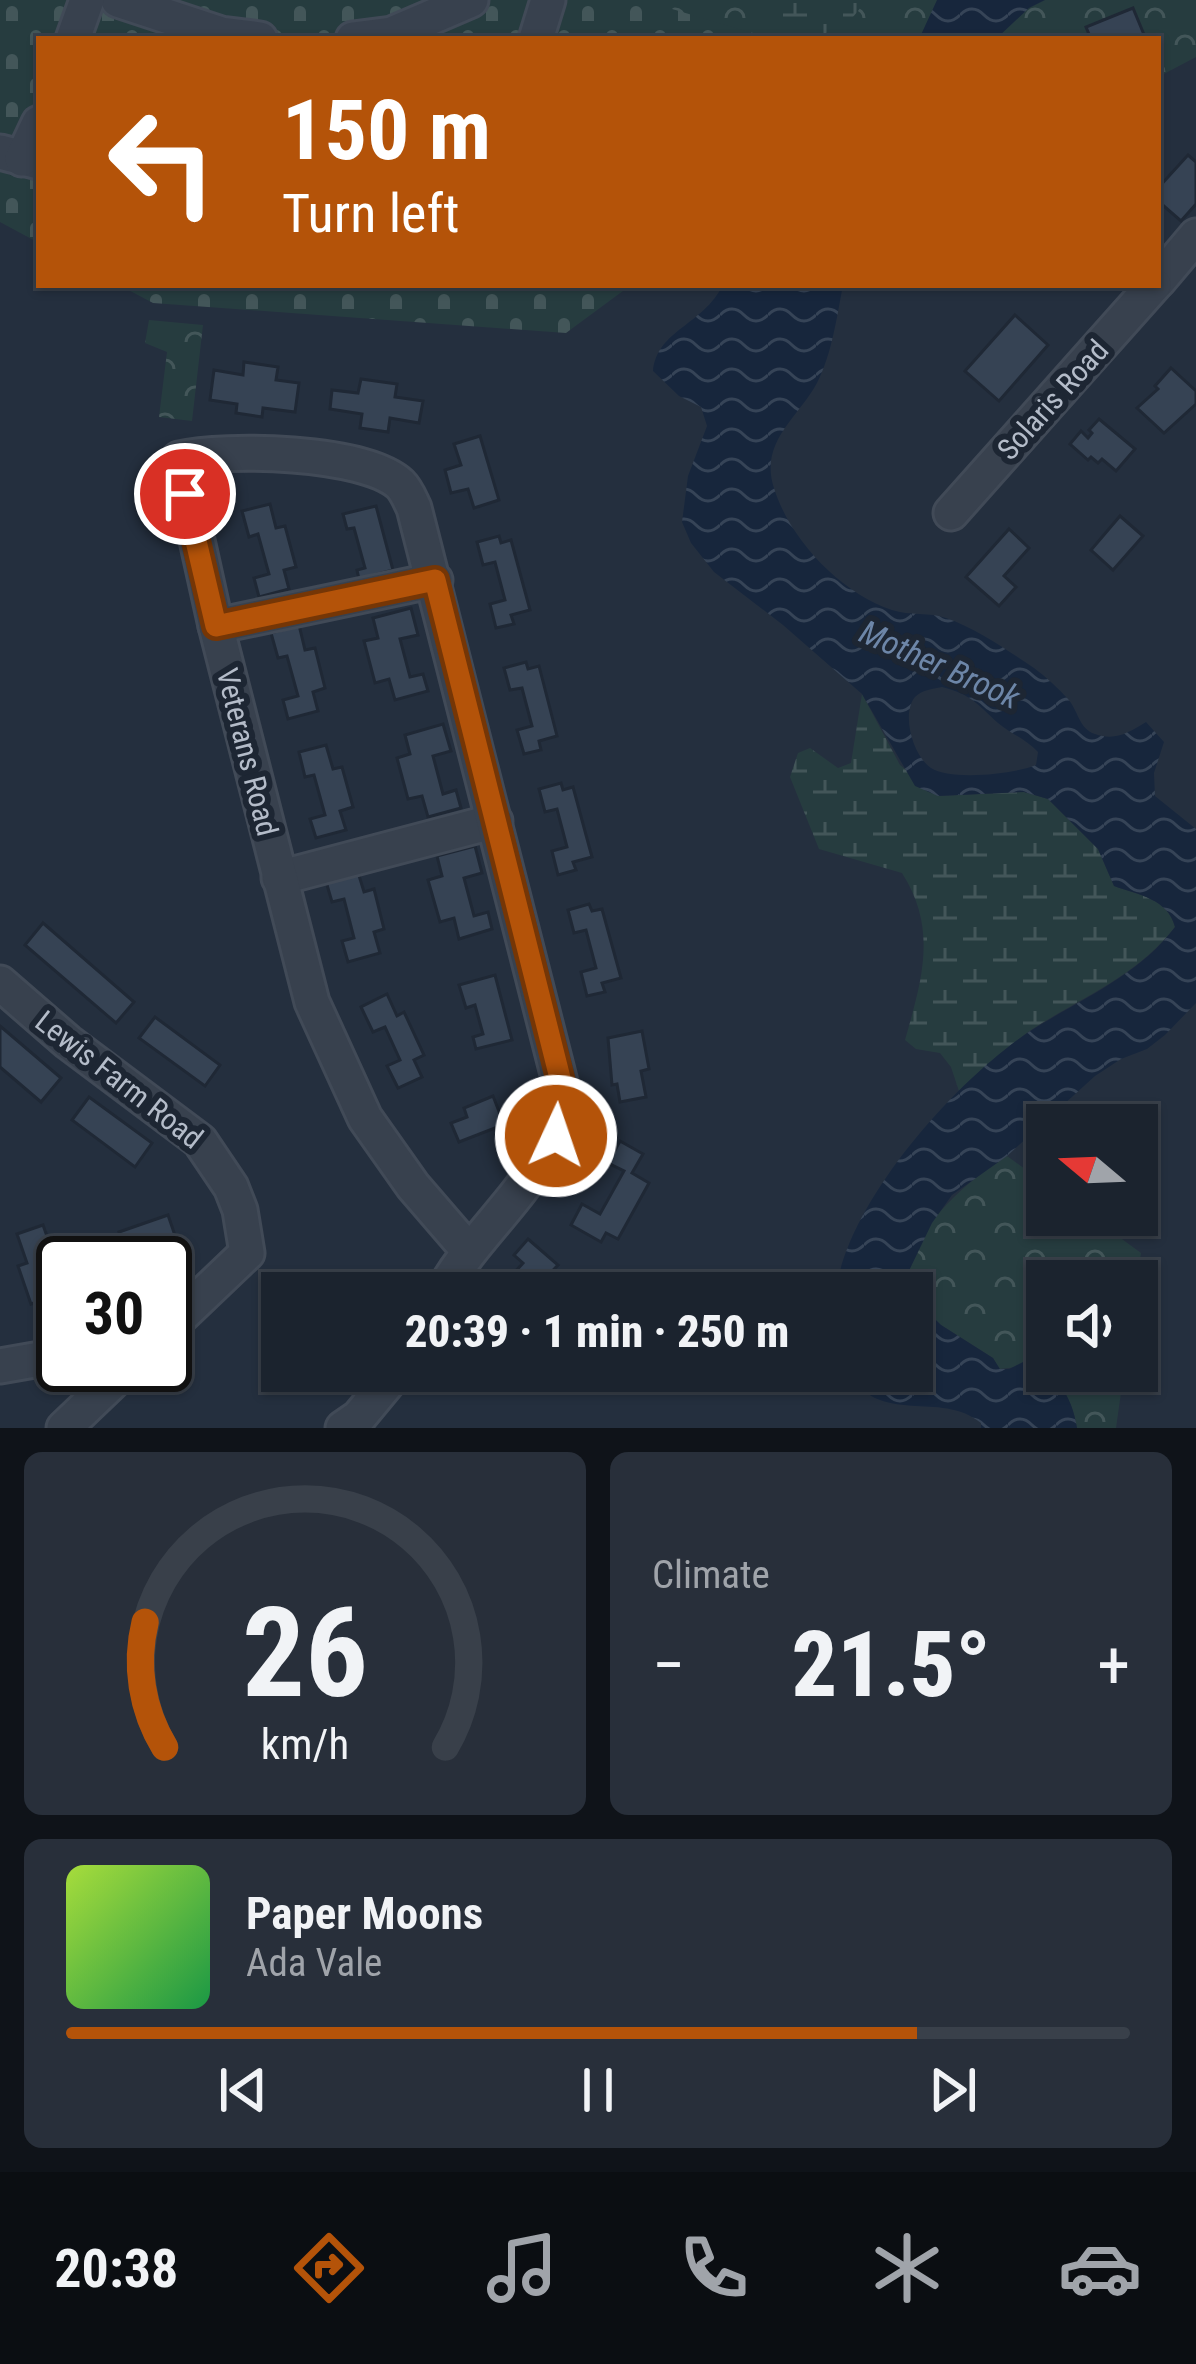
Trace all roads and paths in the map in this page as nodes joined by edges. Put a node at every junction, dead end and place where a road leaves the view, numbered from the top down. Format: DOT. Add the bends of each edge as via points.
graph roads {
  1 [pos="87,0"];
  2 [pos="118,0"];
  3 [pos="471,0"];
  4 [pos="548,0"];
  5 [pos="74,36"];
  6 [pos="237,36"];
  7 [pos="376,36"];
  8 [pos="537,36"];
  9 [pos="36,129"];
  10 [pos="20,158"];
  11 [pos="1196,236"];
  12 [pos="1161,277"];
  13 [pos="1152,288"];
  14 [pos="951,513"];
  15 [pos="435,580"];
  16 [pos="216,626"];
  17 [pos="495,821"];
  18 [pos="279,878"];
  19 [pos="0,983"];
  20 [pos="469,1251"];
  21 [pos="456,1272"];
  22 [pos="192,1305"];
  23 [pos="36,1359"];
  24 [pos="0,1366"];
  25 [pos="109,1392"];
  26 [pos="380,1392"];
  27 [pos="84,1423"];
  28 [pos="343,1428"];
  1 -- 5 [label="street"];
  2 -- 6 [label="street"];
  3 -- 7 [label="street"];
  4 -- 8 [label="street"];
  9 -- 10 [label="street"];
  11 -- 12 [label="street, Solaris Road"];
  13 -- 14 [label="street, Solaris Road"];
  15 -- 16 [label="street"];
  15 -- 16 [label="street, Veterans Road" via="415,508 388,476 255,451 200,454 179,460"];
  15 -- 17 [label="street, Veterans Road"];
  16 -- 18 [label="street, Veterans Road"];
  17 -- 18 [label="street"];
  17 -- 20 [label="street, Veterans Road" via="562,1112 544,1158"];
  18 -- 20 [label="street, Veterans Road" via="300,966 343,1077 388,1154"];
  19 -- 22 [label="street, Lewis Farm Road" via="215,1157 240,1210 247,1253"];
  20 -- 21 [label="street, Veterans Road"];
  23 -- 24 [label="street"];
  25 -- 27 [label="street"];
  26 -- 28 [label="street"];
}
